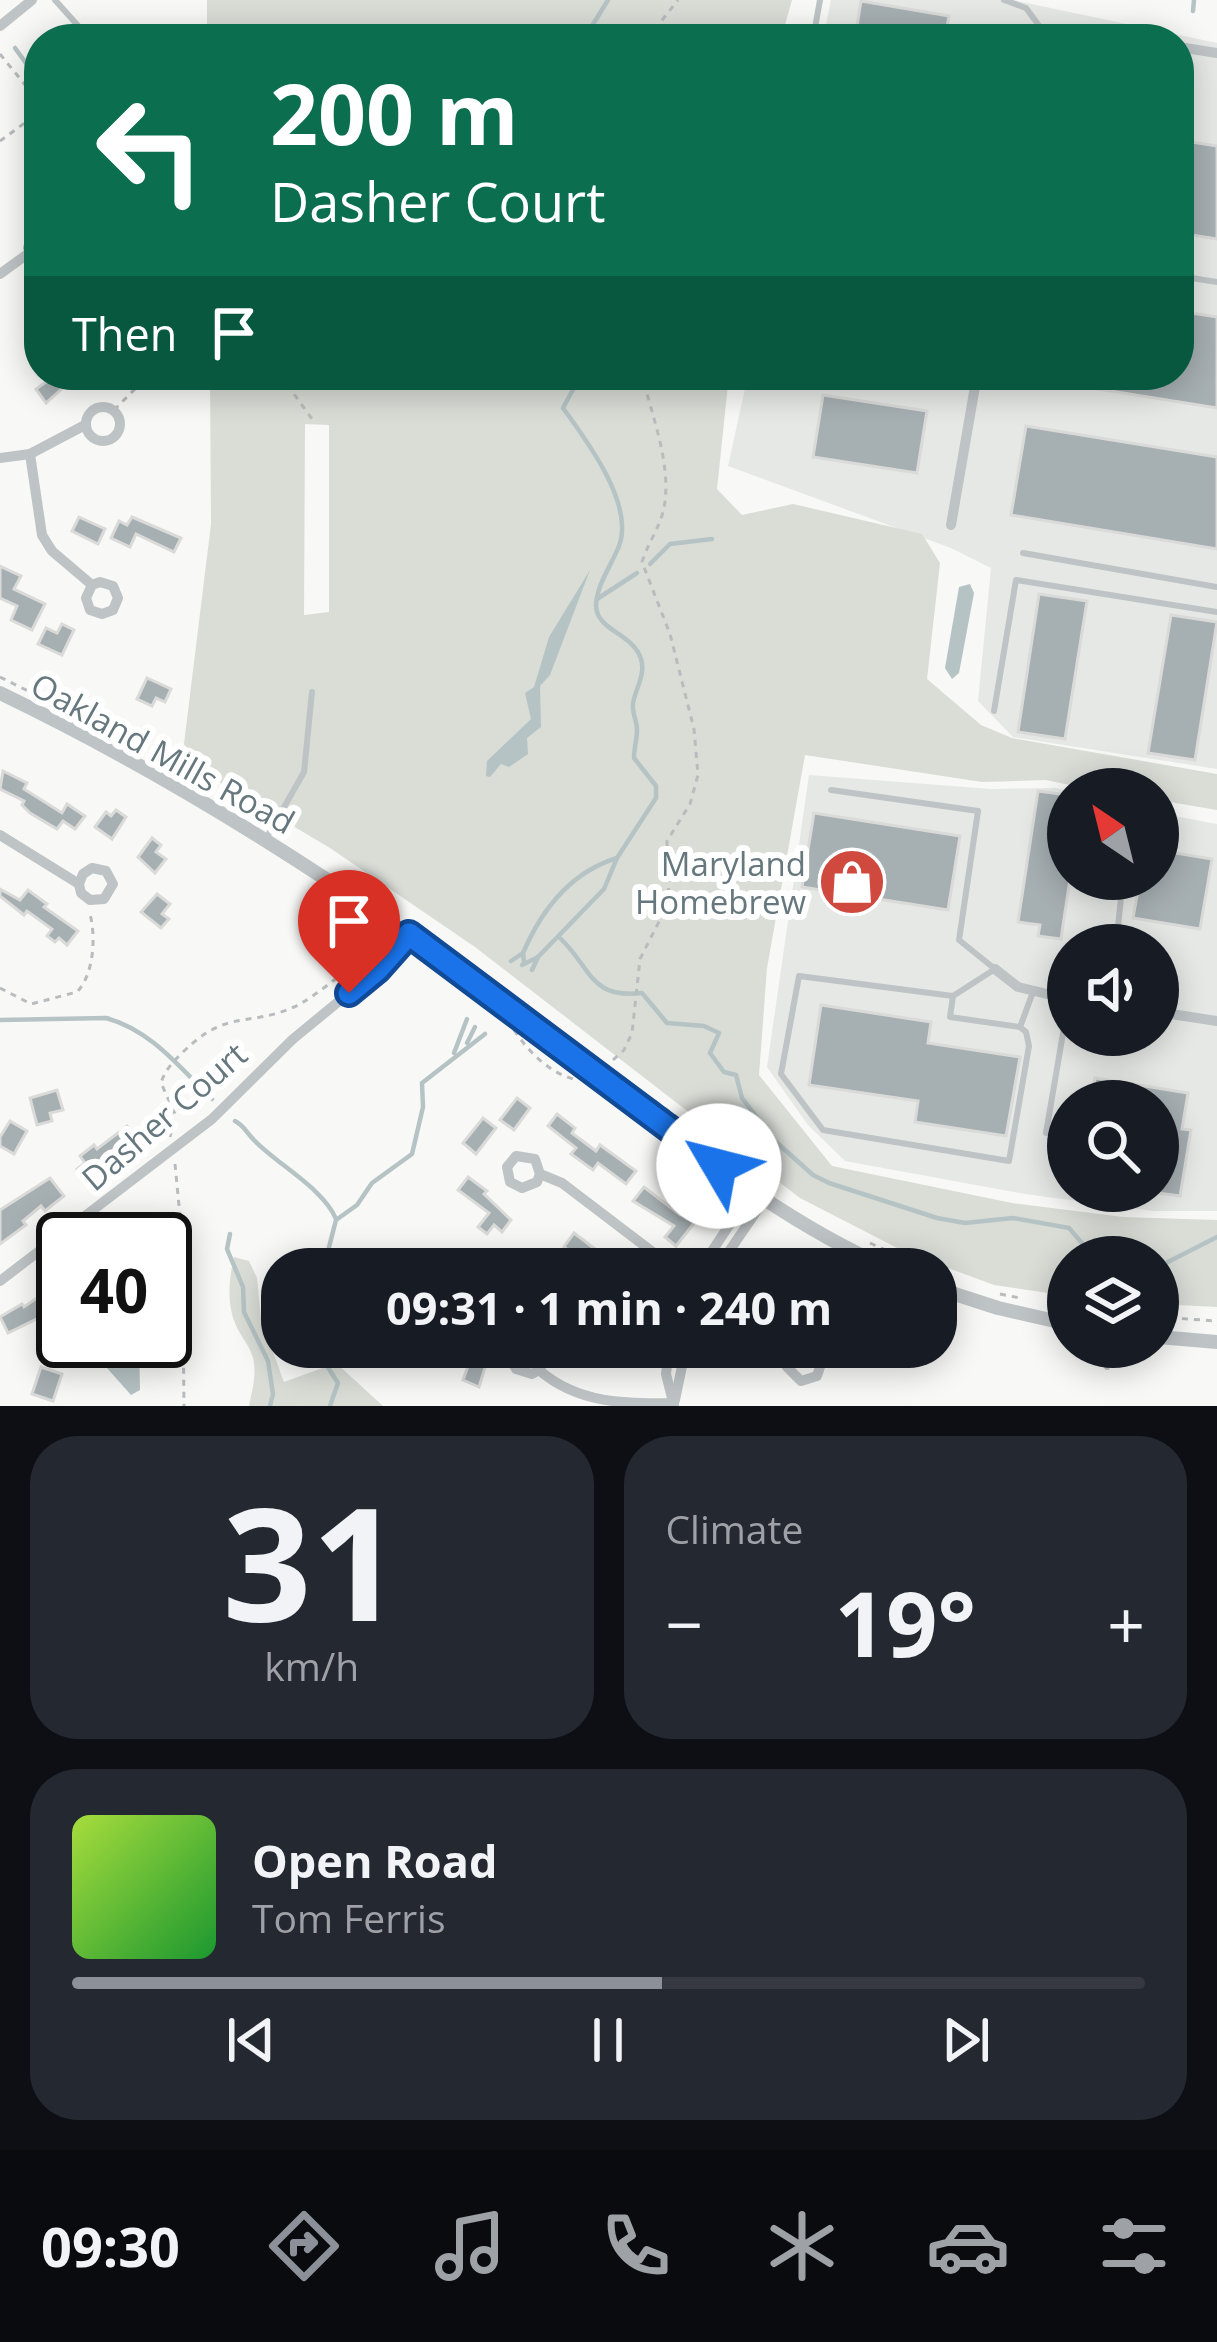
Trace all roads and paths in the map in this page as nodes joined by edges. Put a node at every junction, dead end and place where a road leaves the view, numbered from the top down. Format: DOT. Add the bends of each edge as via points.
graph roads {
  1 [pos="32,0"];
  2 [pos="56,0"];
  3 [pos="678,0"];
  4 [pos="1004,0"];
  5 [pos="77,24"];
  6 [pos="659,24"];
  7 [pos="1038,24"];
  8 [pos="0,26"];
  9 [pos="0,54"];
  10 [pos="24,84"];
  11 [pos="134,390"];
  12 [pos="291,390"];
  13 [pos="646,390"];
  14 [pos="974,390"];
  15 [pos="114,410"];
  16 [pos="315,423"];
  17 [pos="86,425"];
  18 [pos="30,454"];
  19 [pos="0,458"];
  20 [pos="951,525"];
  21 [pos="1023,553"];
  22 [pos="92,585"];
  23 [pos="1217,586"];
  24 [pos="1217,612"];
  25 [pos="0,692"];
  26 [pos="312,692"];
  27 [pos="994,711"];
  28 [pos="832,790"];
  29 [pos="0,835"];
  30 [pos="265,840"];
  31 [pos="79,884"];
  32 [pos="90,900"];
  33 [pos="409,934"];
  34 [pos="382,935"];
  35 [pos="995,969"];
  36 [pos="0,988"];
  37 [pos="1033,992"];
  38 [pos="953,996"];
  39 [pos="1047,996"];
  40 [pos="1179,1016"];
  41 [pos="1217,1022"];
  42 [pos="1020,1027"];
  43 [pos="514,1030"];
  44 [pos="1059,1056"];
  45 [pos="613,1060"];
  46 [pos="573,1079"];
  47 [pos="1046,1133"];
  48 [pos="167,1142"];
  49 [pos="175,1162"];
  50 [pos="540,1174"];
  51 [pos="758,1196"];
  52 [pos="647,1248"];
  53 [pos="717,1248"];
  54 [pos="729,1248"];
  55 [pos="853,1248"];
  56 [pos="957,1279"];
  57 [pos="0,1281"];
  58 [pos="970,1284"];
  59 [pos="986,1291"];
  60 [pos="957,1295"];
  61 [pos="1026,1300"];
  62 [pos="1047,1319"];
  63 [pos="1179,1319"];
  64 [pos="1217,1321"];
  65 [pos="1179,1339"];
  66 [pos="1217,1342"];
  67 [pos="519,1368"];
  68 [pos="667,1368"];
  69 [pos="682,1368"];
  70 [pos="789,1368"];
  71 [pos="820,1368"];
  72 [pos="539,1370"];
  73 [pos="674,1405"];
  74 [pos="184,1406"];
  1 -- 8 [label="street"];
  2 -- 5 [label="lane"];
  3 -- 6 [label="path"];
  4 -- 7 [label="lane" via="1026,8"];
  9 -- 10 [label="path"];
  11 -- 15 [label="path"];
  12 -- 16 [label="path"];
  13 -- 45 [label="path" via="665,487 642,562 670,634 698,775 668,841 672,888 640,959 632,1033"];
  14 -- 20 [label="street"];
  15 -- 17 [label="street" via="92,410"];
  15 -- 17 [label="street" via="120,425 111,440 94,439"];
  17 -- 18 [label="street"];
  18 -- 19 [label="street"];
  18 -- 22 [label="street" via="42,535"];
  21 -- 23 [label="lane"];
  24 -- 27 [label="lane" via="1016,580"];
  25 -- 30 [label="street, Oakland Mills Road"];
  26 -- 30 [label="lane" via="304,772"];
  28 -- 35 [label="lane" via="979,811 959,940"];
  29 -- 31 [label="street"];
  30 -- 33 [label="street, Oakland Mills Road"];
  31 -- 32 [label="street"];
  31 -- 32 [label="street" via="92,868 110,876 109,895"];
  32 -- 36 [label="path" via="83,987 31,1004"];
  33 -- 51 [label="street, Oakland Mills Road"];
  33 -- 57 [label="street, Dasher Court" via="212,1119"];
  34 -- 48 [label="path" via="299,1005 220,1023 181,1054 161,1083 175,1114"];
  35 -- 37 [label="street"];
  35 -- 38 [label="lane"];
  37 -- 39 [label="street"];
  37 -- 42 [label="lane"];
  38 -- 42 [label="lane" via="950,1017"];
  38 -- 42 [label="lane" via="799,976 782,1074 823,1130 1009,1161 1029,1046"];
  40 -- 41 [label="street"];
  43 -- 46 [label="path" via="537,1058"];
  44 -- 47 [label="lane"];
  49 -- 74 [label="path"];
  50 -- 52 [label="street"];
  51 -- 53 [label="street"];
  51 -- 54 [label="street"];
  51 -- 55 [label="street, Oakland Mills Road"];
  56 -- 58 [label="path"];
  59 -- 61 [label="path"];
  60 -- 62 [label="street"];
  63 -- 64 [label="path"];
  65 -- 66 [label="street"];
  67 -- 72 [label="street"];
  68 -- 73 [label="street"];
  69 -- 73 [label="street"];
  70 -- 71 [label="street" via="808,1381"];
  72 -- 73 [label="street" via="603,1401"];
}
